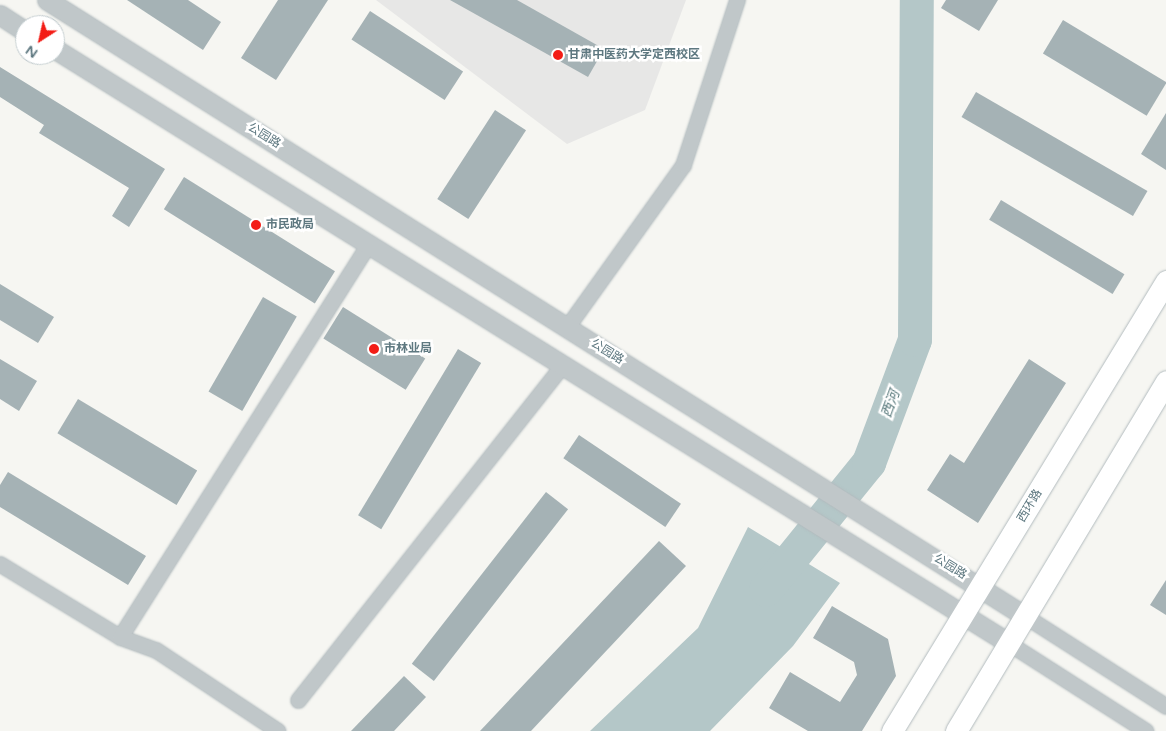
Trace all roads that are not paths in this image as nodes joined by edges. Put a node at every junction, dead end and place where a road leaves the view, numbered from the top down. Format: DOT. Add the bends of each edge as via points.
graph roads {
  1 [pos="47,0"];
  2 [pos="737,0"];
  3 [pos="0,15"];
  4 [pos="15,25"];
  5 [pos="65,55"];
  6 [pos="368,244"];
  7 [pos="1166,281"];
  8 [pos="567,327"];
  9 [pos="564,365"];
  10 [pos="1166,381"];
  11 [pos="0,564"];
  12 [pos="981,587"];
  13 [pos="963,614"];
  14 [pos="1025,616"];
  15 [pos="120,637"];
  16 [pos="1010,644"];
  17 [pos="298,700"];
  18 [pos="1166,706"];
  19 [pos="278,731"];
  20 [pos="892,731"];
  21 [pos="956,731"];
  22 [pos="1146,731"];
  1 -- 8 [label="street, 公园路"];
  2 -- 8 [label="street" via="683,165"];
  3 -- 4 [label="street"];
  5 -- 6 [label="street"];
  6 -- 9 [label="street"];
  6 -- 15 [label="street"];
  7 -- 12 [label="main road, 西环路"];
  8 -- 12 [label="street, 公园路"];
  9 -- 13 [label="street"];
  9 -- 17 [label="street"];
  10 -- 14 [label="main road"];
  11 -- 15 [label="street"];
  12 -- 13 [label="main road, 西环路"];
  12 -- 14 [label="street, 公园路"];
  13 -- 16 [label="street"];
  13 -- 20 [label="main road, 西环路"];
  14 -- 16 [label="main road"];
  14 -- 18 [label="street, 公园路"];
  15 -- 19 [label="street" via="156,650"];
  16 -- 21 [label="main road"];
  16 -- 22 [label="street"];
}
